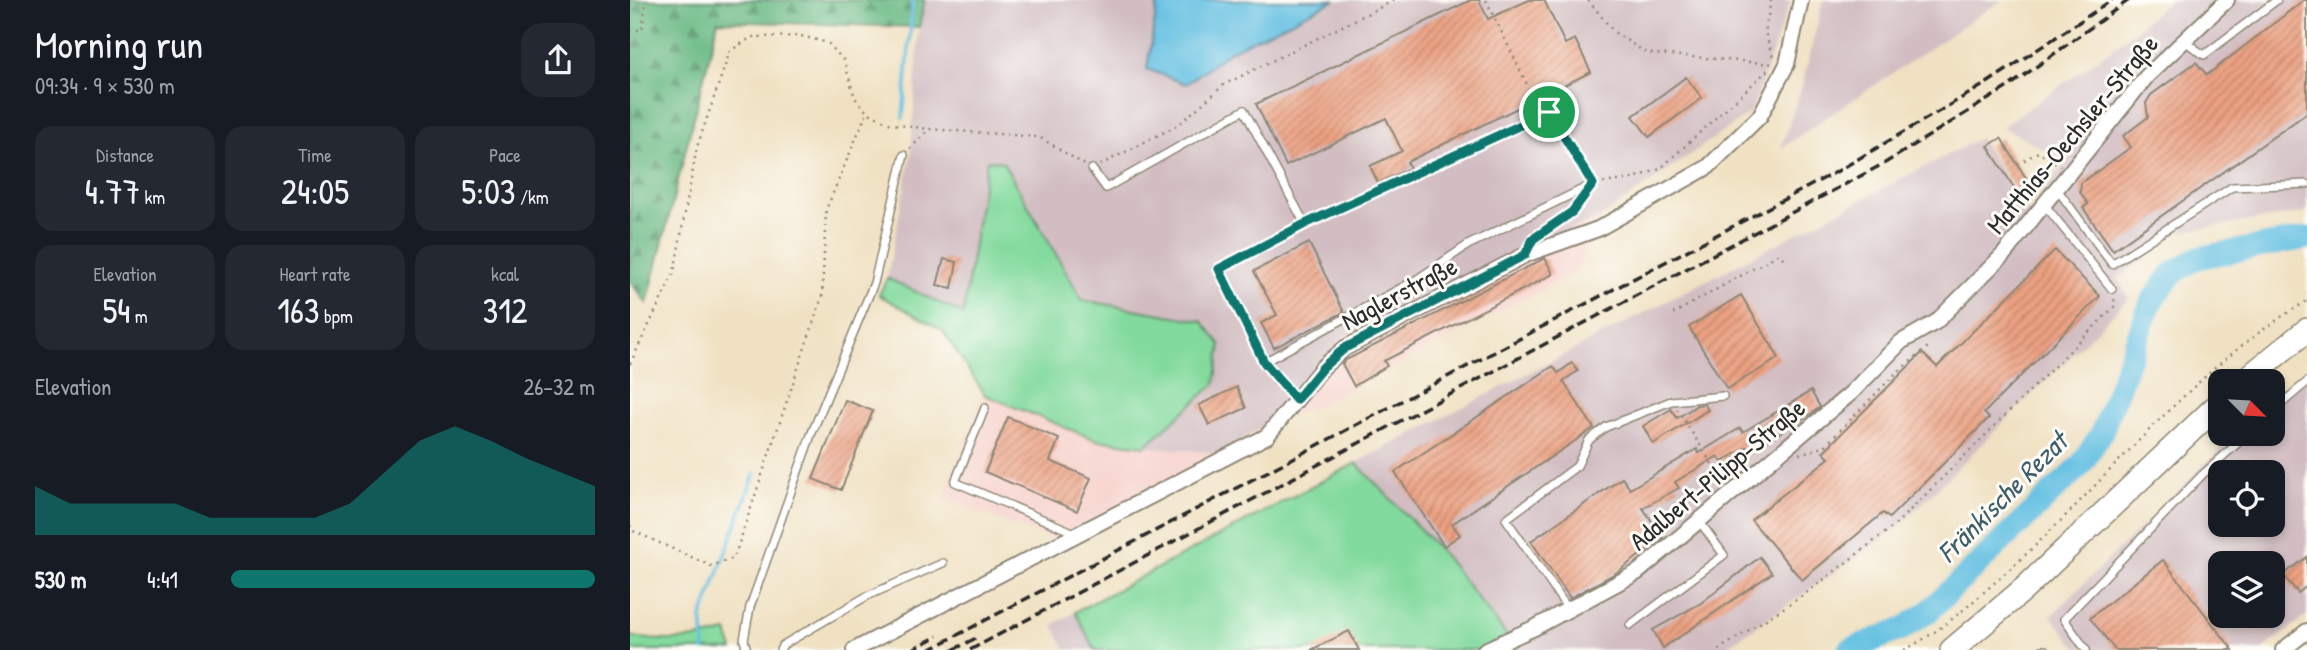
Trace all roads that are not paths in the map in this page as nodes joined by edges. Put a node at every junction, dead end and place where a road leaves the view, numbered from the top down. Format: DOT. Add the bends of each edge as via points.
graph roads {
  1 [pos="1801,0"];
  2 [pos="2227,0"];
  3 [pos="2277,0"];
  4 [pos="2183,40"];
  5 [pos="904,155"];
  6 [pos="1092,169"];
  7 [pos="1593,184"];
  8 [pos="2307,184"];
  9 [pos="2057,188"];
  10 [pos="2044,204"];
  11 [pos="1305,224"];
  12 [pos="1525,255"];
  13 [pos="2112,289"];
  14 [pos="1957,303"];
  15 [pos="2307,330"];
  16 [pos="2307,347"];
  17 [pos="1264,362"];
  18 [pos="2259,369"];
  19 [pos="2281,369"];
  20 [pos="2307,382"];
  21 [pos="1723,396"];
  22 [pos="1296,400"];
  23 [pos="2286,400"];
  24 [pos="985,408"];
  25 [pos="2208,414"];
  26 [pos="2208,434"];
  27 [pos="2235,446"];
  28 [pos="1700,522"];
  29 [pos="1076,533"];
  30 [pos="943,563"];
  31 [pos="1569,610"];
  32 [pos="1630,625"];
  33 [pos="2307,631"];
  34 [pos="747,650"];
  35 [pos="780,650"];
  36 [pos="854,650"];
  37 [pos="1485,650"];
  38 [pos="1952,650"];
  39 [pos="1973,650"];
  40 [pos="2086,650"];
  41 [pos="2283,650"];
  1 -- 12 [label="street, Naglerstraße" via="1787,64 1760,116 1708,167 1598,229"];
  2 -- 4 [label="street, Matthias-Oechsler-Straße"];
  3 -- 4 [label="lane" via="2204,55"];
  4 -- 9 [label="street, Matthias-Oechsler-Straße" via="2147,76"];
  5 -- 34 [label="lane" via="874,283 811,435 750,607 744,640"];
  6 -- 11 [label="lane" via="1106,188 1244,110"];
  7 -- 11 [label="lane" via="1549,112"];
  7 -- 12 [label="lane" via="1572,212 1533,239"];
  7 -- 17 [label="lane" via="1468,245 1416,279"];
  8 -- 9 [label="lane" via="2232,187 2112,264"];
  9 -- 10 [label="street, Matthias-Oechsler-Straße"];
  10 -- 13 [label="lane"];
  10 -- 14 [label="street, Matthias-Oechsler-Straße"];
  11 -- 17 [label="lane" via="1219,269"];
  12 -- 22 [label="street, Naglerstraße" via="1345,348"];
  14 -- 28 [label="street, Adalbert-Pilipp-Straße" via="1936,322 1900,342 1851,393"];
  15 -- 18 [label="main road"];
  16 -- 19 [label="main road"];
  17 -- 22 [label="lane"];
  20 -- 23 [label="lane"];
  21 -- 31 [label="lane" via="1671,401 1605,427 1589,440 1577,466 1506,519"];
  22 -- 29 [label="street, Naglerstraße" via="1267,436"];
  24 -- 29 [label="lane" via="955,482"];
  25 -- 38 [label="main road" via="2024,589"];
  26 -- 39 [label="main road" via="2034,599"];
  27 -- 40 [label="lane" via="2064,619"];
  28 -- 31 [label="street, Adalbert-Pilipp-Straße" via="1638,572"];
  28 -- 32 [label="lane" via="1724,555"];
  29 -- 36 [label="street, Naglerstraße"];
  30 -- 35 [label="lane" via="867,596"];
  31 -- 37 [label="street, Adalbert-Pilipp-Straße"];
  33 -- 41 [label="street"];
}
